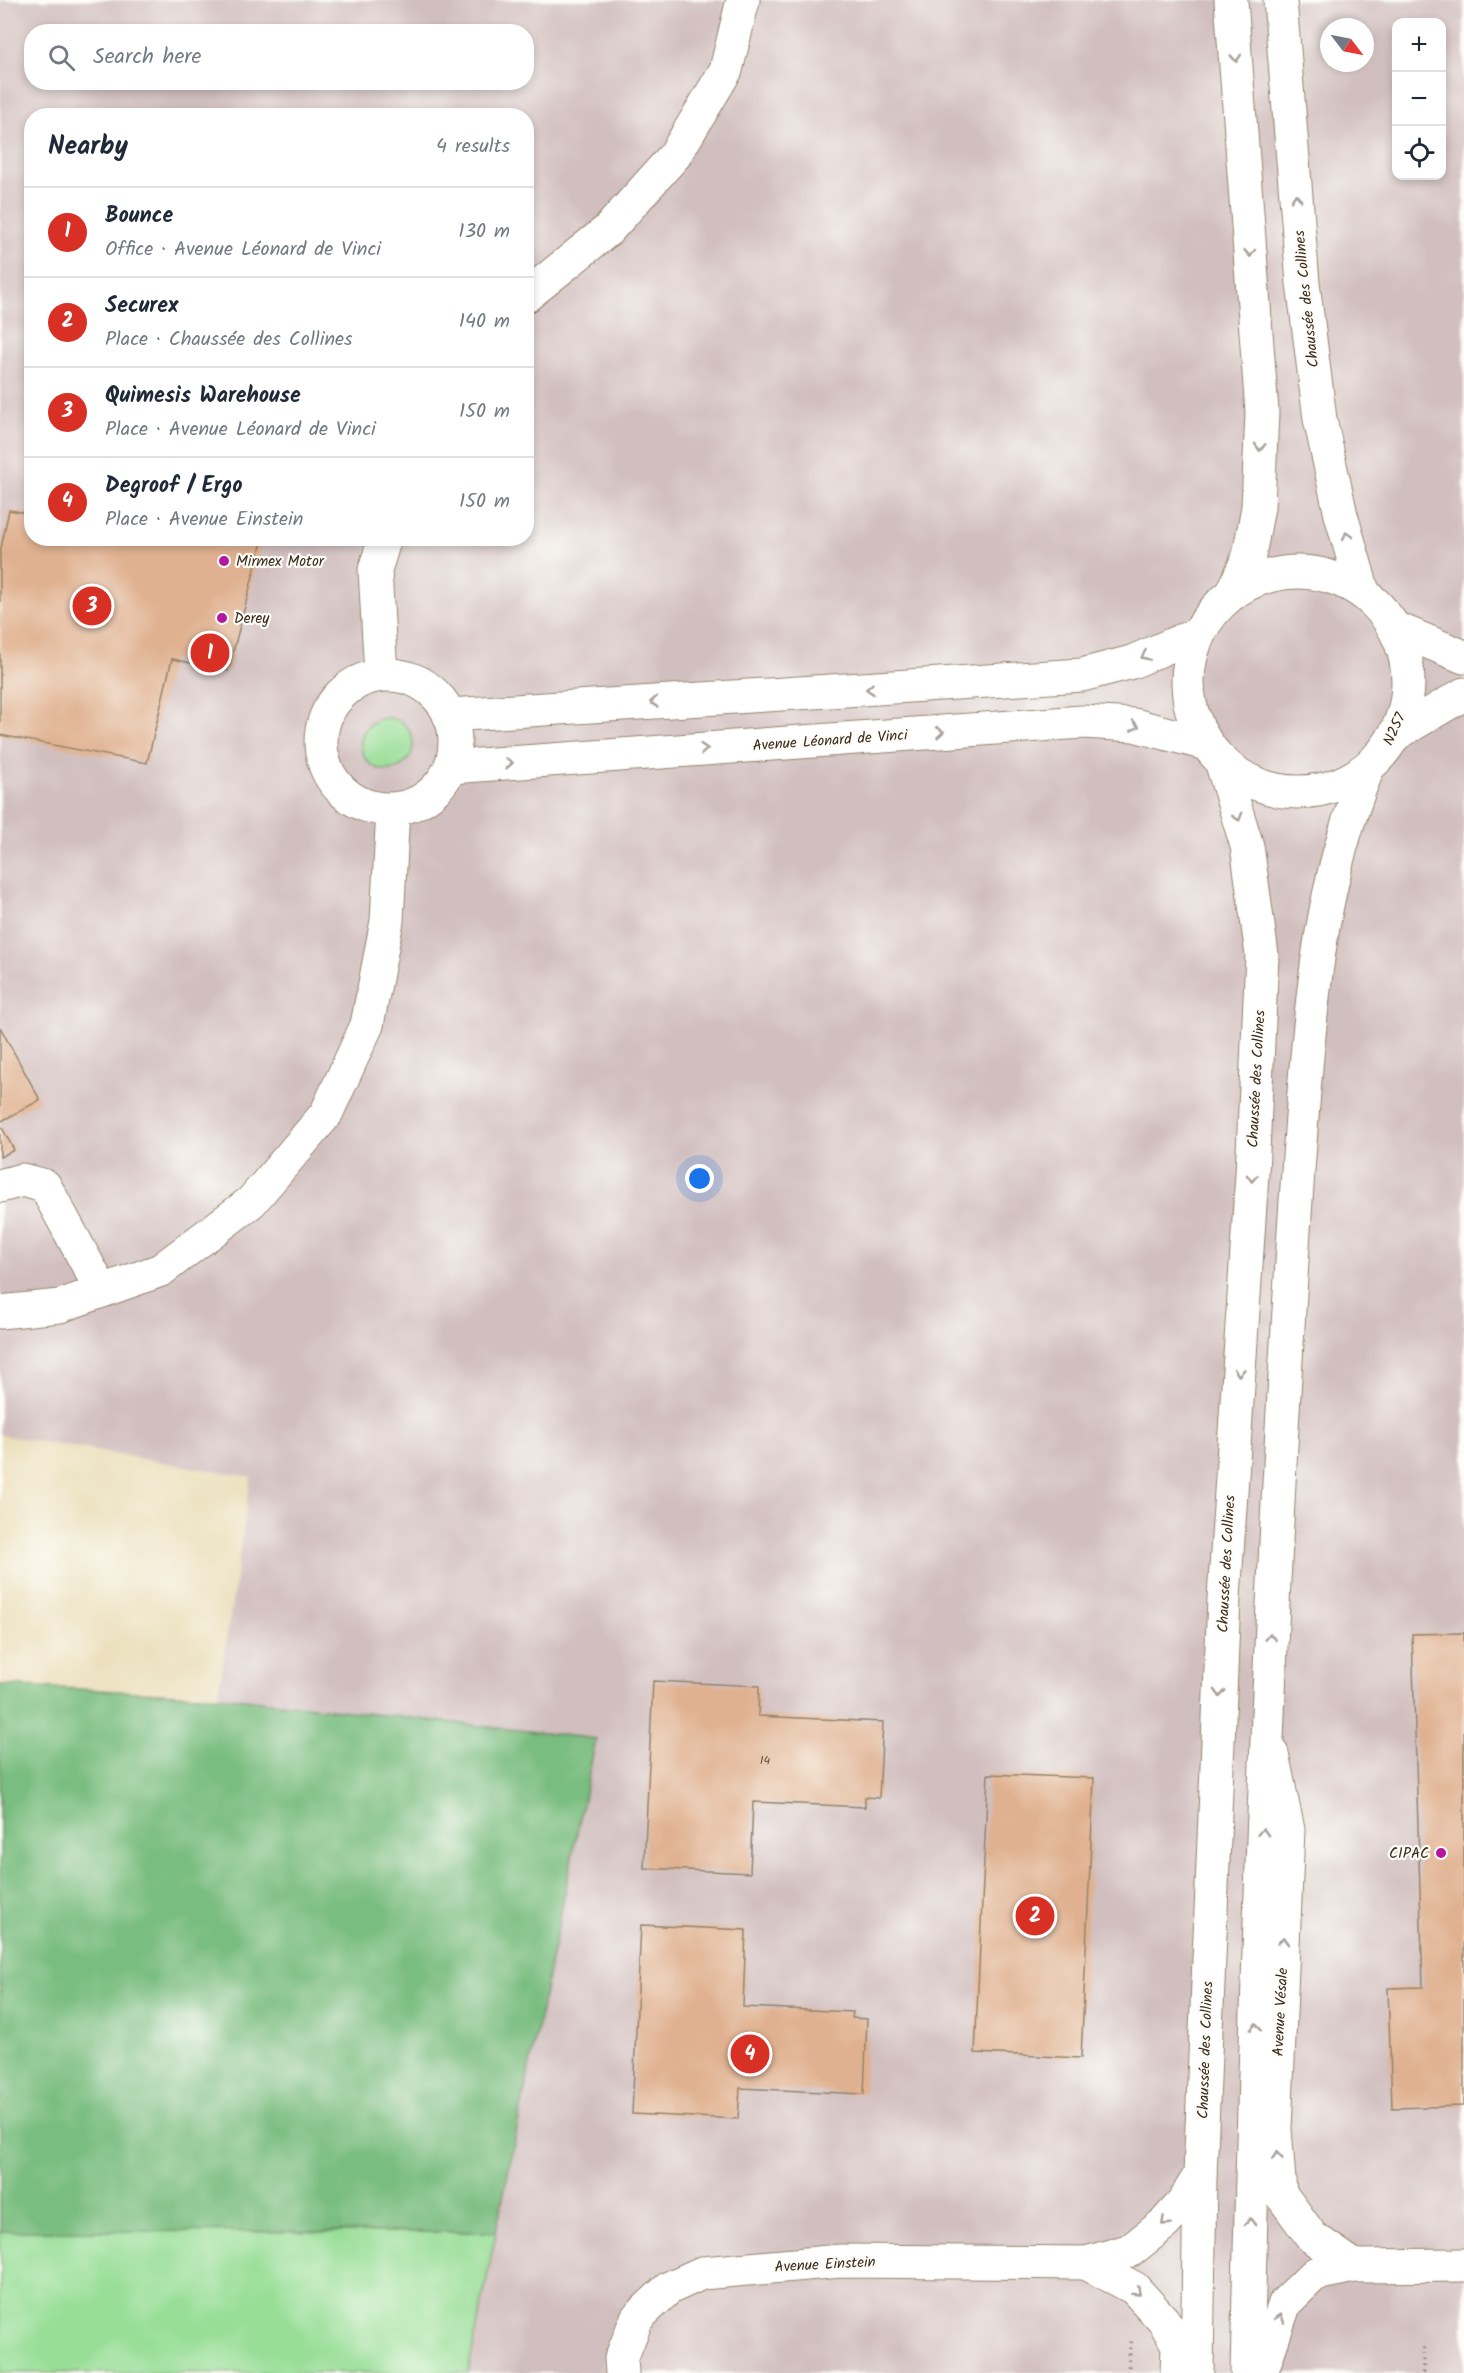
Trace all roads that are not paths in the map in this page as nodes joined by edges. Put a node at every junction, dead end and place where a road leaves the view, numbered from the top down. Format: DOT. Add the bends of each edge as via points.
graph roads {
  1 [pos="743,0"];
  2 [pos="1231,0"];
  3 [pos="1280,0"];
  4 [pos="534,290"];
  5 [pos="382,546"];
  6 [pos="1233,592"];
  7 [pos="1363,592"];
  8 [pos="1395,628"];
  9 [pos="1199,633"];
  10 [pos="1464,657"];
  11 [pos="381,675"];
  12 [pos="1464,694"];
  13 [pos="449,716"];
  14 [pos="1396,734"];
  15 [pos="1214,753"];
  16 [pos="451,767"];
  17 [pos="1368,768"];
  18 [pos="393,810"];
  19 [pos="0,1186"];
  20 [pos="102,1291"];
  21 [pos="0,1312"];
  22 [pos="1267,1726"];
  23 [pos="1200,2175"];
  24 [pos="1086,2263"];
  25 [pos="1464,2265"];
  26 [pos="1354,2266"];
  27 [pos="622,2373"];
  28 [pos="1177,2373"];
  29 [pos="1197,2373"];
  30 [pos="1247,2373"];
  31 [pos="1261,2373"];
  1 -- 4 [label="main road" via="726,70 675,155 608,230"];
  2 -- 6 [label="main road, one-way" via="1262,412 1258,507 1249,556"];
  7 -- 3 [label="main road, Chaussée des Collines, one-way" via="1320,419 1303,283"];
  5 -- 11 [label="main road" via="375,570"];
  6 -- 7 [label="main road, N257" via="1264,576 1298,571 1332,576"];
  6 -- 9 [label="main road, N257"];
  7 -- 8 [label="main road, N257"];
  8 -- 10 [label="main road"];
  8 -- 14 [label="main road, N257" via="1407,663 1407,699"];
  9 -- 13 [label="main road, one-way" via="1132,662 1082,675"];
  9 -- 15 [label="main road, N257" via="1190,661 1188,690 1194,718"];
  11 -- 13 [label="main road" via="405,676 428,687 445,704"];
  11 -- 18 [label="main road" via="354,684 336,699 323,723 321,747 327,772 341,791 366,806"];
  12 -- 14 [label="main road"];
  13 -- 16 [label="main road" via="456,733"];
  14 -- 17 [label="main road, N257"];
  16 -- 15 [label="main road, Avenue Léonard de Vinci, one-way" via="1082,722 1134,724"];
  15 -- 17 [label="main road, N257" via="1247,780 1277,790 1309,792 1341,784"];
  15 -- 23 [label="main road, Chaussée des Collines, one-way" via="1247,846 1262,955 1224,1598"];
  16 -- 18 [label="main road" via="436,791 416,805"];
  22 -- 17 [label="main road, one-way" via="1295,1209 1313,986 1325,906 1350,810"];
  18 -- 20 [label="main road" via="387,921 367,1025 326,1114 251,1202 161,1270"];
  19 -- 20 [label="main road" via="22,1180 45,1186"];
  20 -- 21 [label="main road" via="60,1306"];
  26 -- 22 [label="main road, Avenue Vésale, one-way" via="1312,2237 1280,2193 1275,2129 1288,1830"];
  30 -- 22 [label="main road, one-way"];
  23 -- 24 [label="main road, Avenue Einstein, one-way" via="1182,2204 1157,2230 1131,2250"];
  23 -- 29 [label="main road, Chaussée des Collines"];
  24 -- 27 [label="main road, Avenue Einstein" via="841,2261 702,2273 669,2288 637,2318 621,2359"];
  24 -- 28 [label="main road, Avenue Einstein, one-way" via="1134,2288 1164,2321 1178,2345"];
  25 -- 26 [label="main road"];
  31 -- 26 [label="main road, one-way" via="1285,2302 1315,2274"];
}
